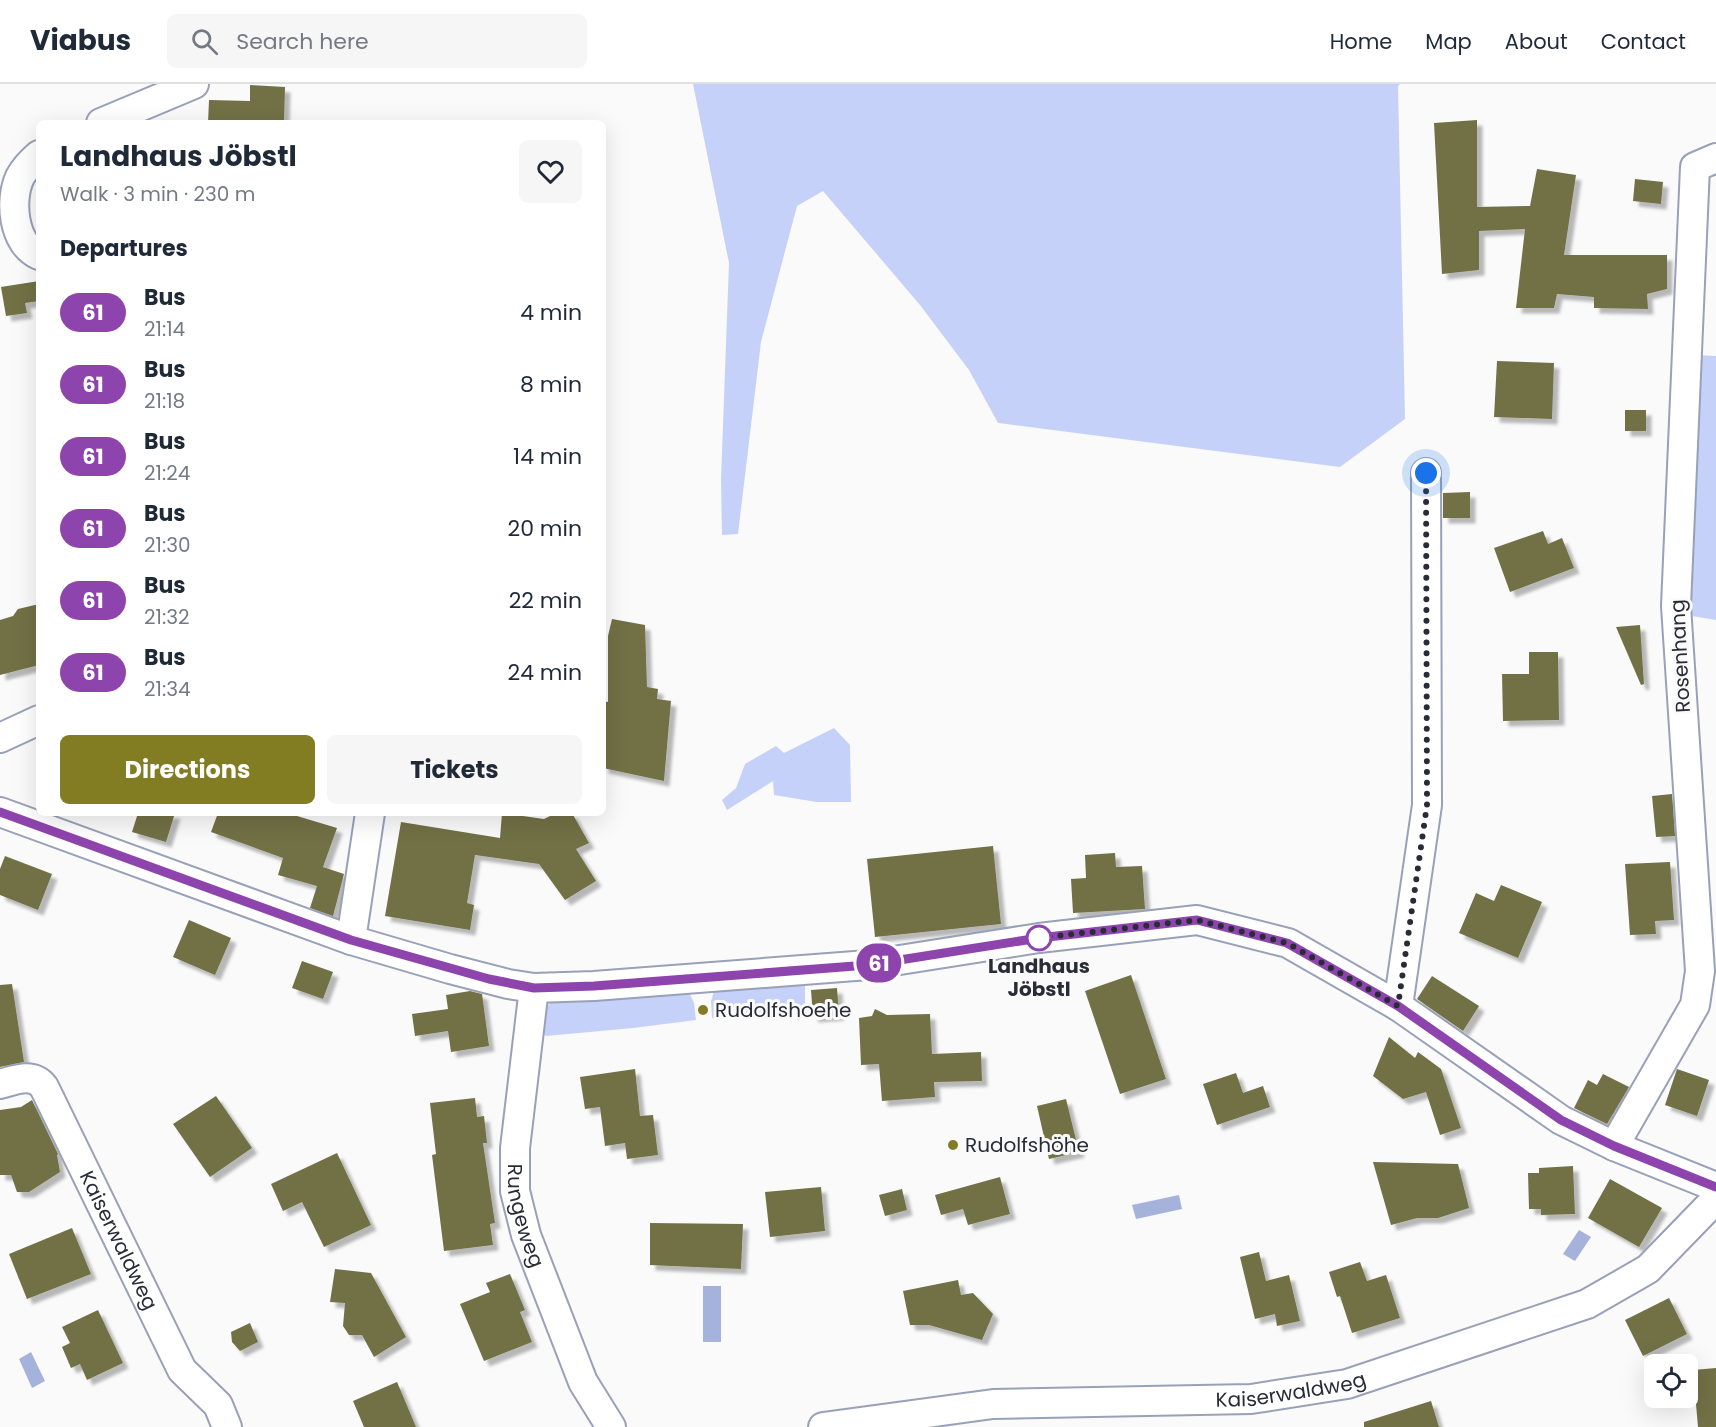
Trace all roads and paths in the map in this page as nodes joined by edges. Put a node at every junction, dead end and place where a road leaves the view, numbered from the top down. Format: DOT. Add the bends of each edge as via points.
graph roads {
  1 [pos="194,84"];
  2 [pos="108,120"];
  3 [pos="36,158"];
  4 [pos="1716,158"];
  5 [pos="36,254"];
  6 [pos="1426,473"];
  7 [pos="36,721"];
  8 [pos="0,738"];
  9 [pos="0,812"];
  10 [pos="370,816"];
  11 [pos="351,940"];
  12 [pos="534,988"];
  13 [pos="1398,1006"];
  14 [pos="0,1084"];
  15 [pos="1614,1146"];
  16 [pos="1715,1201"];
  17 [pos="227,1427"];
  18 [pos="610,1427"];
  19 [pos="823,1427"];
  1 -- 2 [label="street"];
  3 -- 5 [label="street" via="20,177 14,195 15,218 22,238"];
  4 -- 15 [label="street, Rosenhang" via="1695,167 1676,606 1700,971 1695,1005"];
  6 -- 13 [label="street" via="1427,805"];
  7 -- 8 [label="street"];
  9 -- 11 [label="street"];
  10 -- 11 [label="street"];
  11 -- 12 [label="street"];
  12 -- 13 [label="street" via="868,965 1039,938 1197,920 1287,943"];
  12 -- 18 [label="street, Rungeweg" via="515,1148 515,1191 526,1235 583,1382"];
  13 -- 15 [label="street" via="1561,1120"];
  14 -- 17 [label="street, Kaiserwaldweg" via="28,1078 40,1081 44,1087 182,1370 218,1405"];
  15 -- 16 [label="street"];
  16 -- 19 [label="street, Kaiserwaldweg" via="1648,1269 1587,1304 1347,1384 1251,1399 993,1404"];
}
